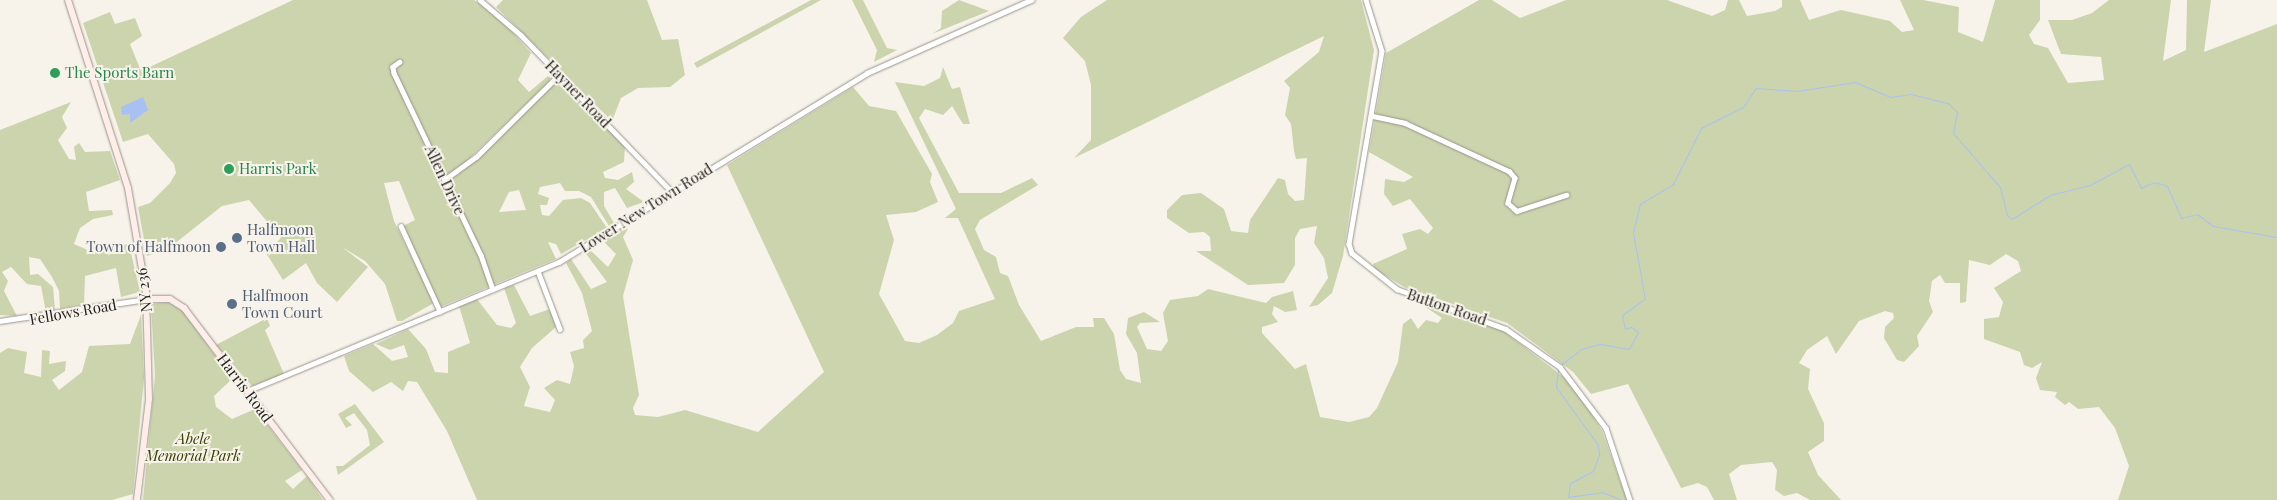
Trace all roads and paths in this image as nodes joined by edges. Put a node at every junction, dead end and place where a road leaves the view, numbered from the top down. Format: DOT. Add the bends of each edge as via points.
graph roads {
  1 [pos="68,0"];
  2 [pos="480,0"];
  3 [pos="1031,0"];
  4 [pos="1366,0"];
  5 [pos="400,62"];
  6 [pos="559,75"];
  7 [pos="1373,116"];
  8 [pos="444,180"];
  9 [pos="672,192"];
  10 [pos="1566,195"];
  11 [pos="401,226"];
  12 [pos="538,271"];
  13 [pos="493,289"];
  14 [pos="147,299"];
  15 [pos="440,311"];
  16 [pos="0,322"];
  17 [pos="560,329"];
  18 [pos="247,391"];
  19 [pos="137,500"];
  20 [pos="330,500"];
  21 [pos="1630,500"];
  1 -- 14 [label="main road, NY 236 / NY 236" via="128,188"];
  2 -- 6 [label="street, Hayner Road"];
  3 -- 9 [label="street, Lower New Town Road" via="898,56"];
  4 -- 7 [label="street, Button Road" via="1382,43"];
  5 -- 8 [label="street, Allen Drive" via="393,67 394,73"];
  6 -- 8 [label="street" via="476,157"];
  6 -- 9 [label="street, Hayner Road"];
  7 -- 10 [label="street" via="1405,123 1509,171 1515,178 1508,203 1517,211"];
  7 -- 21 [label="street, Button Road" via="1349,244 1352,252 1397,289 1506,329 1560,367 1606,428"];
  8 -- 13 [label="street, Allen Drive"];
  9 -- 12 [label="street, Lower New Town Road"];
  11 -- 15 [label="street"];
  12 -- 13 [label="street, Lower New Town Road"];
  12 -- 17 [label="street"];
  13 -- 15 [label="street, Lower New Town Road"];
  14 -- 16 [label="street, Fellows Road"];
  14 -- 18 [label="main road, Harris Road" via="170,299 184,308"];
  14 -- 19 [label="main road, NY 236 / NY 236" via="149,399"];
  15 -- 18 [label="street, Lower New Town Road"];
  18 -- 20 [label="main road, Harris Road"];
}
